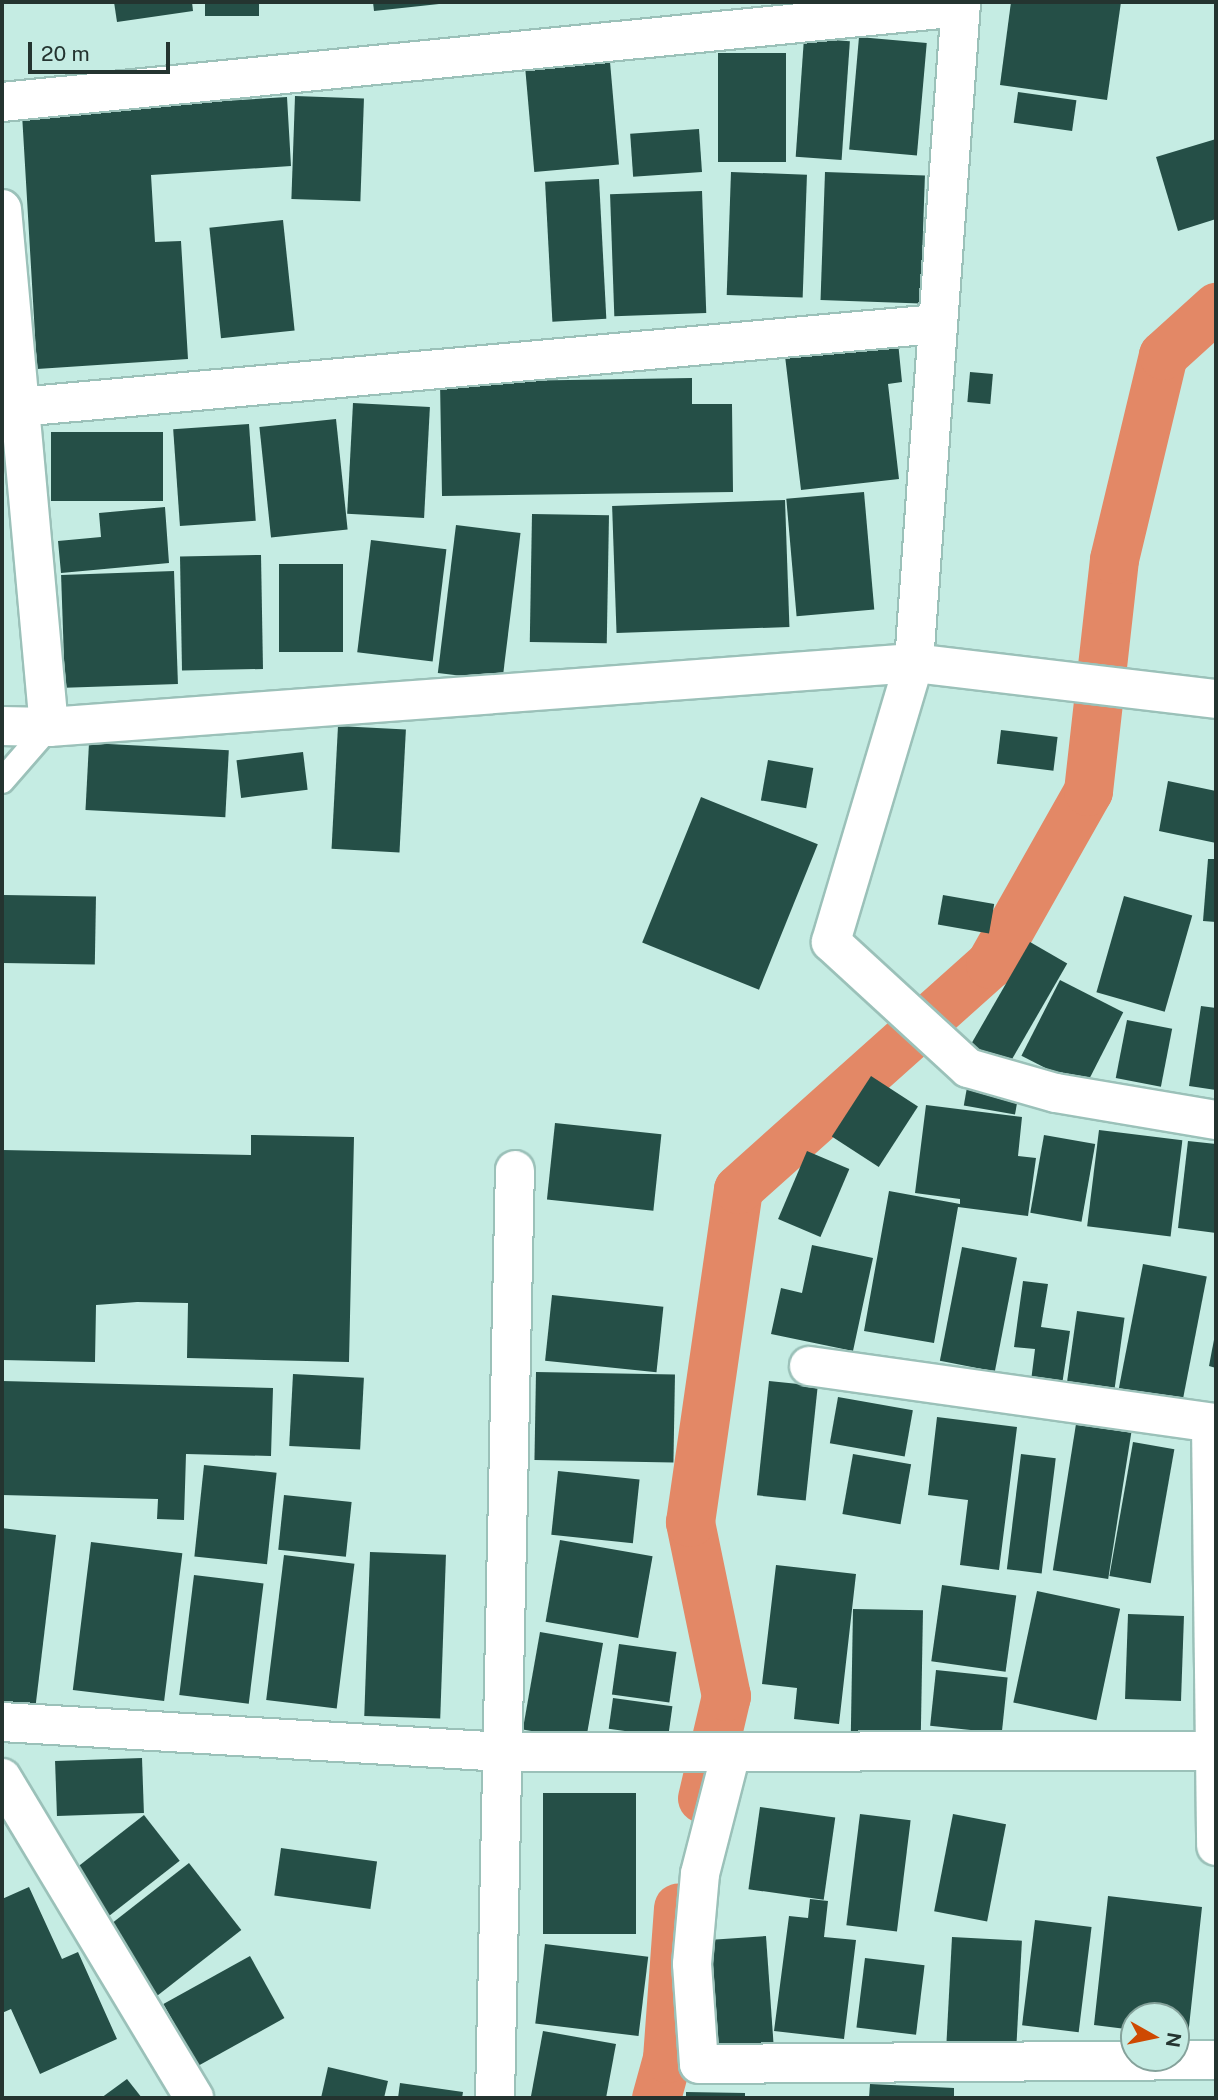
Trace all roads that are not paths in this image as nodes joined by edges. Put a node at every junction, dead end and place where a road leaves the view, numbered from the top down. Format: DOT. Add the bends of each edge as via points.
graph roads {
  1 [pos="960,5"];
  2 [pos="2,102"];
  3 [pos="2,209"];
  4 [pos="936,324"];
  5 [pos="19,407"];
  6 [pos="914,663"];
  7 [pos="1208,700"];
  8 [pos="2,726"];
  9 [pos="49,727"];
  10 [pos="2,781"];
  11 [pos="1216,1120"];
  12 [pos="515,1170"];
  13 [pos="809,1366"];
  14 [pos="1214,1423"];
  15 [pos="2,1722"];
  16 [pos="1215,1751"];
  17 [pos="504,1752"];
  18 [pos="729,1753"];
  19 [pos="2,1778"];
  20 [pos="1216,1846"];
  21 [pos="1216,2060"];
  22 [pos="194,2098"];
  23 [pos="495,2098"];
  1 -- 2 [label="street"];
  1 -- 4 [label="street"];
  3 -- 5 [label="street"];
  4 -- 5 [label="street"];
  4 -- 6 [label="street"];
  5 -- 9 [label="street"];
  6 -- 7 [label="street"];
  6 -- 9 [label="street"];
  6 -- 11 [label="street" via="831,942 968,1068 1056,1093"];
  8 -- 9 [label="street"];
  9 -- 10 [label="lane"];
  12 -- 17 [label="street"];
  13 -- 14 [label="street"];
  14 -- 16 [label="street"];
  15 -- 17 [label="street"];
  16 -- 18 [label="street"];
  16 -- 20 [label="street"];
  17 -- 18 [label="street"];
  17 -- 23 [label="street"];
  18 -- 21 [label="street" via="700,1874 692,1964 699,2064"];
  19 -- 22 [label="street"];
}
